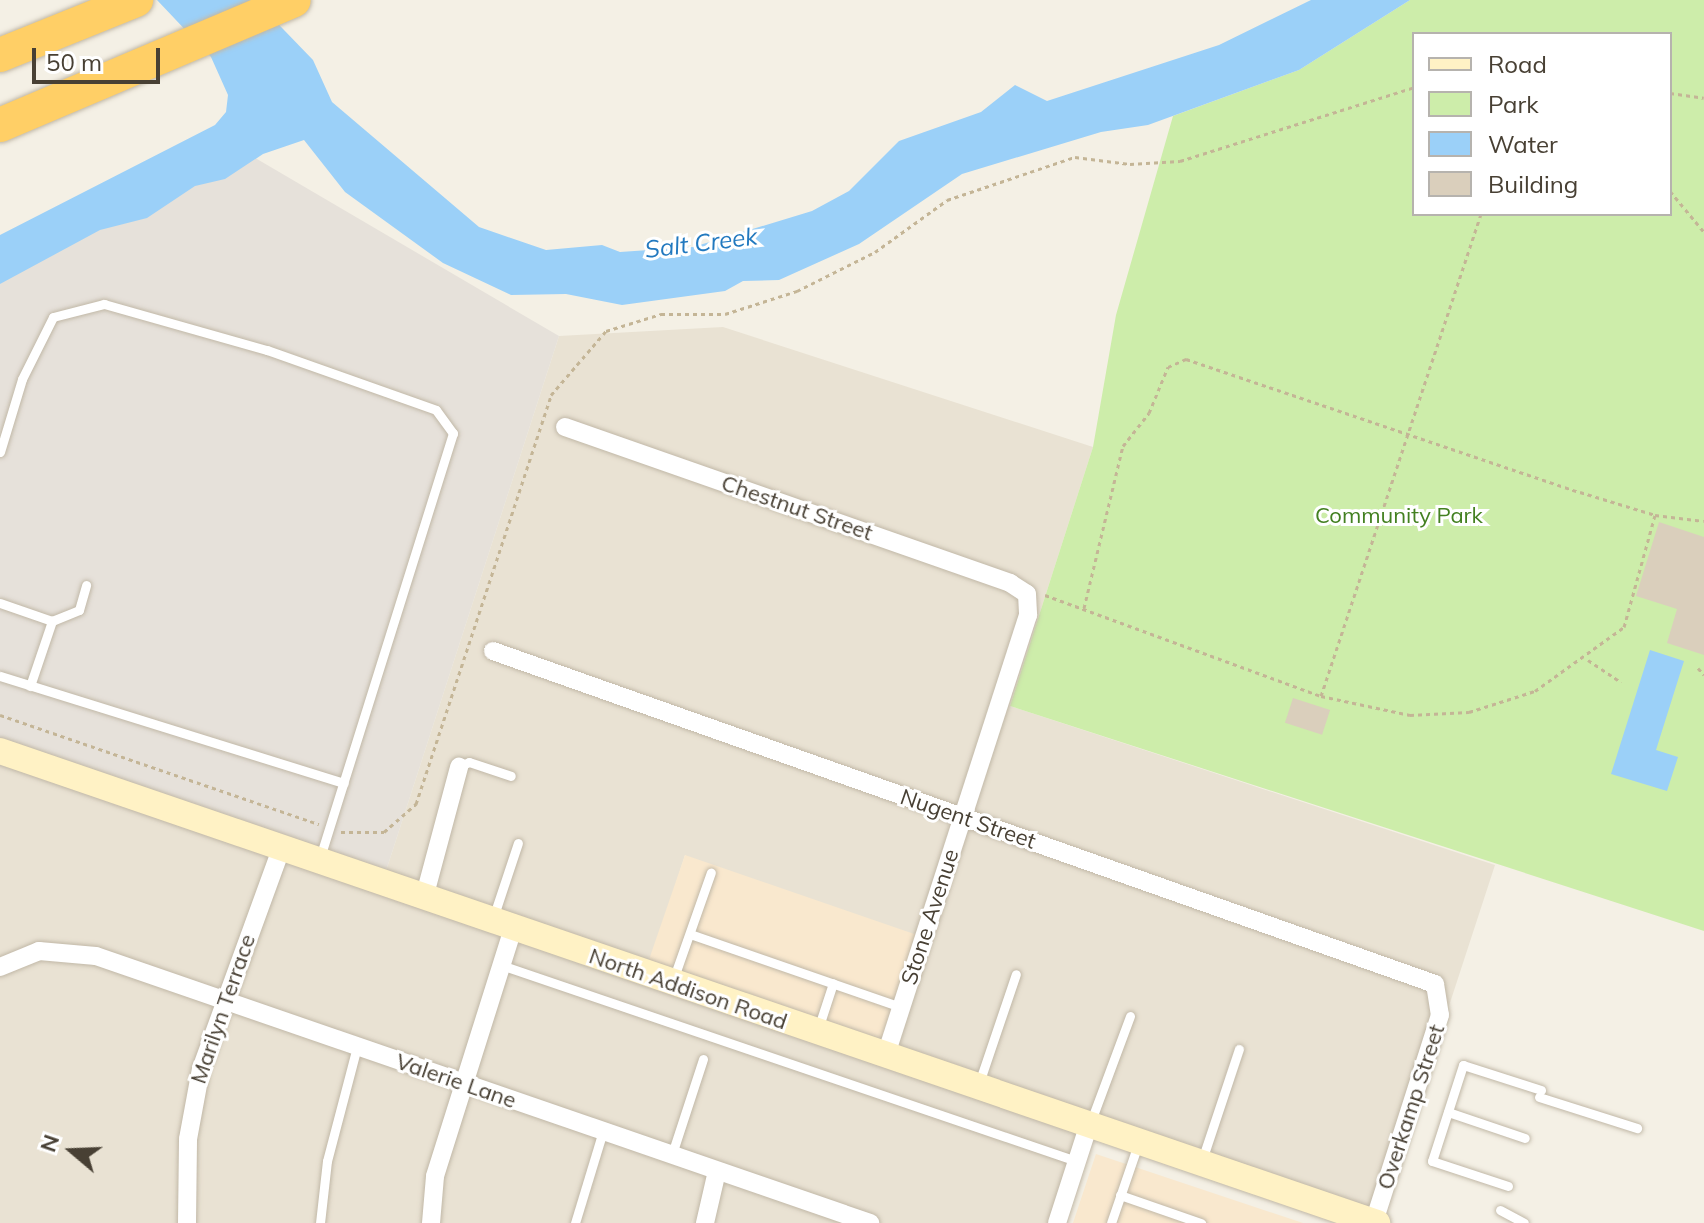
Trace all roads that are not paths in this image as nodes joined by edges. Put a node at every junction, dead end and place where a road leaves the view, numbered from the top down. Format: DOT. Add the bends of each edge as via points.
graph roads {
  1 [pos="136,0"];
  2 [pos="294,0"];
  3 [pos="0,55"];
  4 [pos="0,125"];
  5 [pos="565,427"];
  6 [pos="1,446"];
  7 [pos="86,585"];
  8 [pos="1027,594"];
  9 [pos="0,603"];
  10 [pos="52,621"];
  11 [pos="493,651"];
  12 [pos="0,676"];
  13 [pos="30,686"];
  14 [pos="0,751"];
  15 [pos="459,767"];
  16 [pos="511,776"];
  17 [pos="344,783"];
  18 [pos="962,817"];
  19 [pos="518,843"];
  20 [pos="281,849"];
  21 [pos="319,862"];
  22 [pos="711,872"];
  23 [pos="424,898"];
  24 [pos="503,925"];
  25 [pos="690,934"];
  26 [pos="501,965"];
  27 [pos="1,966"];
  28 [pos="1016,974"];
  29 [pos="672,983"];
  30 [pos="833,983"];
  31 [pos="1440,991"];
  32 [pos="223,1001"];
  33 [pos="901,1007"];
  34 [pos="1130,1016"];
  35 [pos="817,1033"];
  36 [pos="357,1047"];
  37 [pos="1239,1049"];
  38 [pos="885,1057"];
  39 [pos="703,1059"];
  40 [pos="463,1083"];
  41 [pos="977,1089"];
  42 [pos="1448,1112"];
  43 [pos="1088,1127"];
  44 [pos="1637,1128"];
  45 [pos="603,1131"];
  46 [pos="1525,1138"];
  47 [pos="1138,1144"];
  48 [pos="672,1154"];
  49 [pos="1076,1161"];
  50 [pos="1201,1165"];
  51 [pos="717,1171"];
  52 [pos="1508,1186"];
  53 [pos="1120,1195"];
  54 [pos="1500,1210"];
  55 [pos="1371,1222"];
  56 [pos="187,1223"];
  57 [pos="320,1223"];
  58 [pos="431,1223"];
  59 [pos="575,1223"];
  60 [pos="705,1223"];
  61 [pos="870,1223"];
  62 [pos="1057,1223"];
  63 [pos="1111,1223"];
  64 [pos="1201,1223"];
  65 [pos="1524,1223"];
  1 -- 3 [label="highway"];
  2 -- 4 [label="highway"];
  5 -- 8 [label="street, Chestnut Street" via="1010,583"];
  6 -- 17 [label="lane" via="22,379 53,317 104,304 267,350 436,410 453,433"];
  7 -- 10 [label="lane" via="79,610"];
  8 -- 18 [label="street, Stone Avenue" via="1028,615"];
  9 -- 10 [label="lane"];
  10 -- 13 [label="lane"];
  11 -- 18 [label="street, Nugent Street"];
  12 -- 13 [label="lane"];
  13 -- 17 [label="lane"];
  14 -- 20 [label="street, North Addison Road"];
  15 -- 16 [label="lane" via="469,762"];
  15 -- 23 [label="street"];
  17 -- 21 [label="lane"];
  18 -- 31 [label="street, Nugent Street" via="1422,977"];
  18 -- 33 [label="street, Stone Avenue"];
  19 -- 24 [label="lane"];
  20 -- 21 [label="street, North Addison Road"];
  20 -- 32 [label="street, Marilyn Terrace"];
  21 -- 23 [label="street, North Addison Road"];
  22 -- 25 [label="lane"];
  23 -- 24 [label="street, North Addison Road"];
  24 -- 26 [label="street"];
  24 -- 29 [label="street, North Addison Road"];
  25 -- 29 [label="lane"];
  25 -- 30 [label="lane"];
  26 -- 40 [label="street"];
  26 -- 49 [label="lane"];
  27 -- 32 [label="street, Valerie Lane" via="39,951 96,956"];
  28 -- 41 [label="lane"];
  29 -- 35 [label="street, North Addison Road"];
  30 -- 33 [label="lane"];
  30 -- 35 [label="lane"];
  31 -- 55 [label="street, Overkamp Street" via="1440,1015"];
  32 -- 36 [label="street, Valerie Lane"];
  32 -- 56 [label="street, Marilyn Terrace" via="192,1106"];
  33 -- 38 [label="street, Stone Avenue"];
  34 -- 43 [label="lane"];
  35 -- 38 [label="street, North Addison Road"];
  36 -- 40 [label="street, Valerie Lane"];
  36 -- 57 [label="lane" via="327,1161"];
  37 -- 50 [label="lane"];
  38 -- 41 [label="street, North Addison Road"];
  39 -- 48 [label="lane"];
  40 -- 45 [label="street, Valerie Lane"];
  40 -- 58 [label="street" via="435,1176"];
  41 -- 43 [label="street, North Addison Road"];
  42 -- 44 [label="lane" via="1463,1065"];
  42 -- 46 [label="lane"];
  42 -- 52 [label="lane" via="1432,1161"];
  43 -- 47 [label="street, North Addison Road"];
  43 -- 49 [label="street"];
  45 -- 48 [label="street, Valerie Lane"];
  45 -- 59 [label="lane"];
  47 -- 50 [label="street, North Addison Road"];
  47 -- 53 [label="lane"];
  48 -- 51 [label="street, Valerie Lane"];
  49 -- 62 [label="street"];
  50 -- 55 [label="street, North Addison Road"];
  51 -- 60 [label="street"];
  51 -- 61 [label="street, Valerie Lane"];
  53 -- 63 [label="lane"];
  53 -- 64 [label="lane"];
  54 -- 65 [label="lane"];
}
